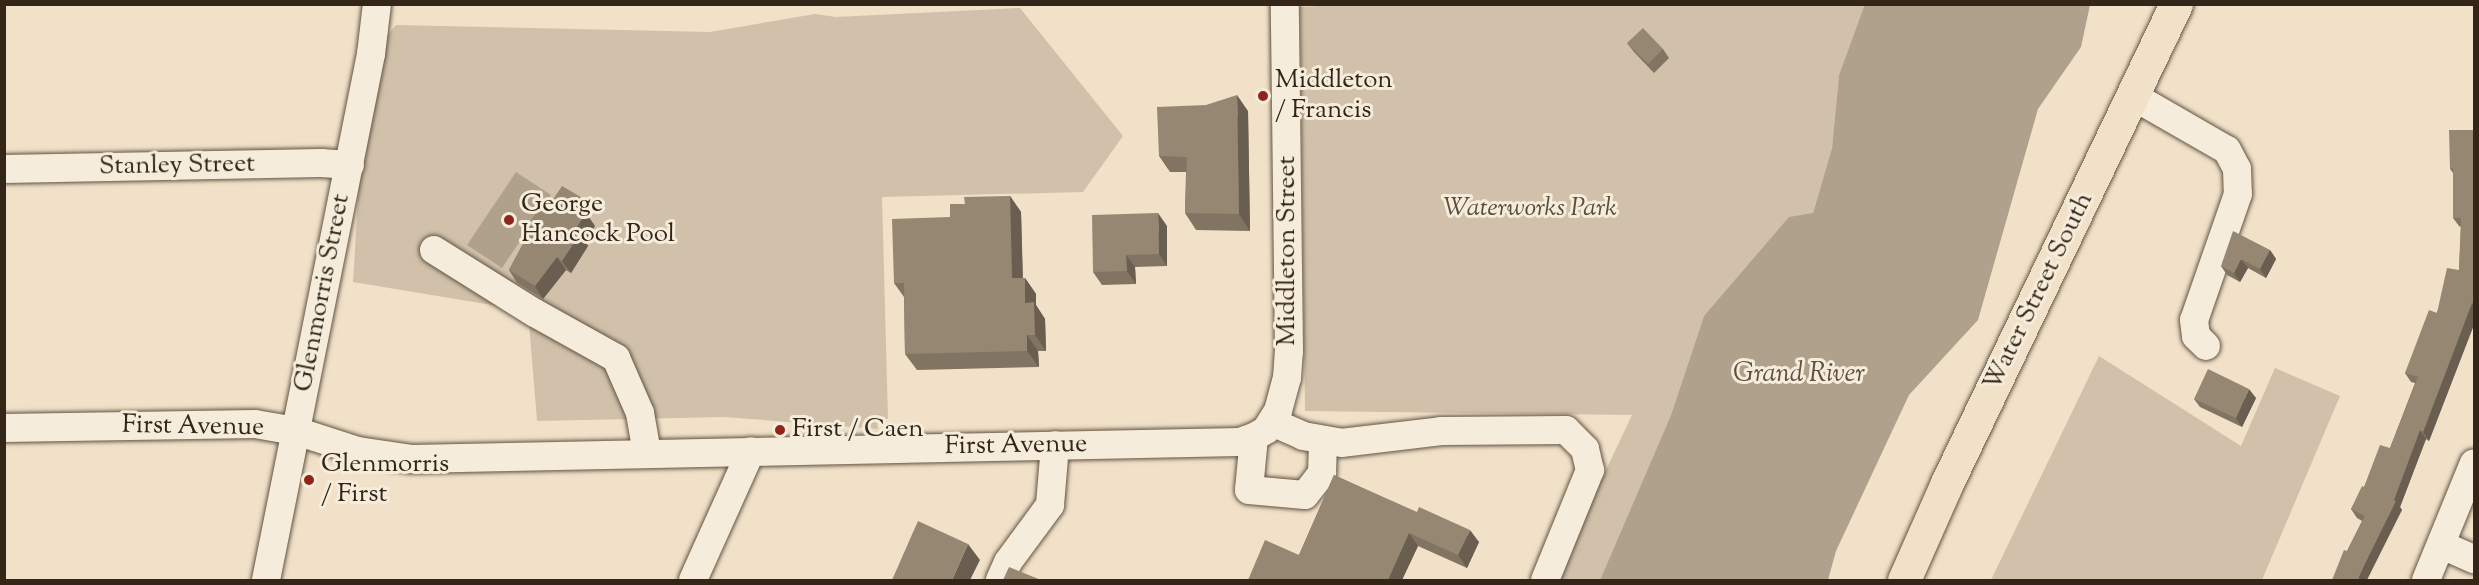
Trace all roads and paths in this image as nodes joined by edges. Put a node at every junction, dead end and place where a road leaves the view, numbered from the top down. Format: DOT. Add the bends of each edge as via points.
graph roads {
  1 [pos="376,4"];
  2 [pos="1285,4"];
  3 [pos="2176,4"];
  4 [pos="2133,96"];
  5 [pos="350,165"];
  6 [pos="4,169"];
  7 [pos="434,250"];
  8 [pos="2206,346"];
  9 [pos="4,428"];
  10 [pos="1263,430"];
  11 [pos="296,431"];
  12 [pos="1323,440"];
  13 [pos="1055,445"];
  14 [pos="751,452"];
  15 [pos="647,453"];
  16 [pos="2475,463"];
  17 [pos="2442,545"];
  18 [pos="2475,558"];
  19 [pos="266,580"];
  20 [pos="693,580"];
  21 [pos="1000,580"];
  22 [pos="1545,580"];
  23 [pos="1904,580"];
  24 [pos="2426,580"];
  1 -- 5 [label="street, Glenmorris Street" via="371,54"];
  2 -- 10 [label="street, Middleton Street" via="1289,352 1283,398"];
  3 -- 4 [label="main road, Water Street South"];
  4 -- 8 [label="street" via="2227,150 2237,169 2238,194 2194,320 2196,336"];
  4 -- 23 [label="main road, Water Street South"];
  5 -- 6 [label="street, Stanley Street"];
  5 -- 11 [label="street, Glenmorris Street"];
  7 -- 15 [label="street" via="535,314 616,358 640,413"];
  9 -- 11 [label="street, First Avenue" via="255,424"];
  10 -- 12 [label="street"];
  10 -- 12 [label="street, Middleton Street" via="1249,490 1305,495 1322,473"];
  10 -- 13 [label="street, First Avenue" via="1240,442"];
  11 -- 15 [label="street, First Avenue" via="358,451 412,459"];
  11 -- 19 [label="street, Glenmorris Street"];
  12 -- 22 [label="street" via="1341,443 1441,431 1566,430 1585,450 1590,470"];
  13 -- 14 [label="street, First Avenue"];
  13 -- 21 [label="street" via="1050,505 1008,562"];
  14 -- 15 [label="street, First Avenue"];
  14 -- 20 [label="street"];
  16 -- 17 [label="street"];
  17 -- 18 [label="street"];
  17 -- 24 [label="street"];
}
